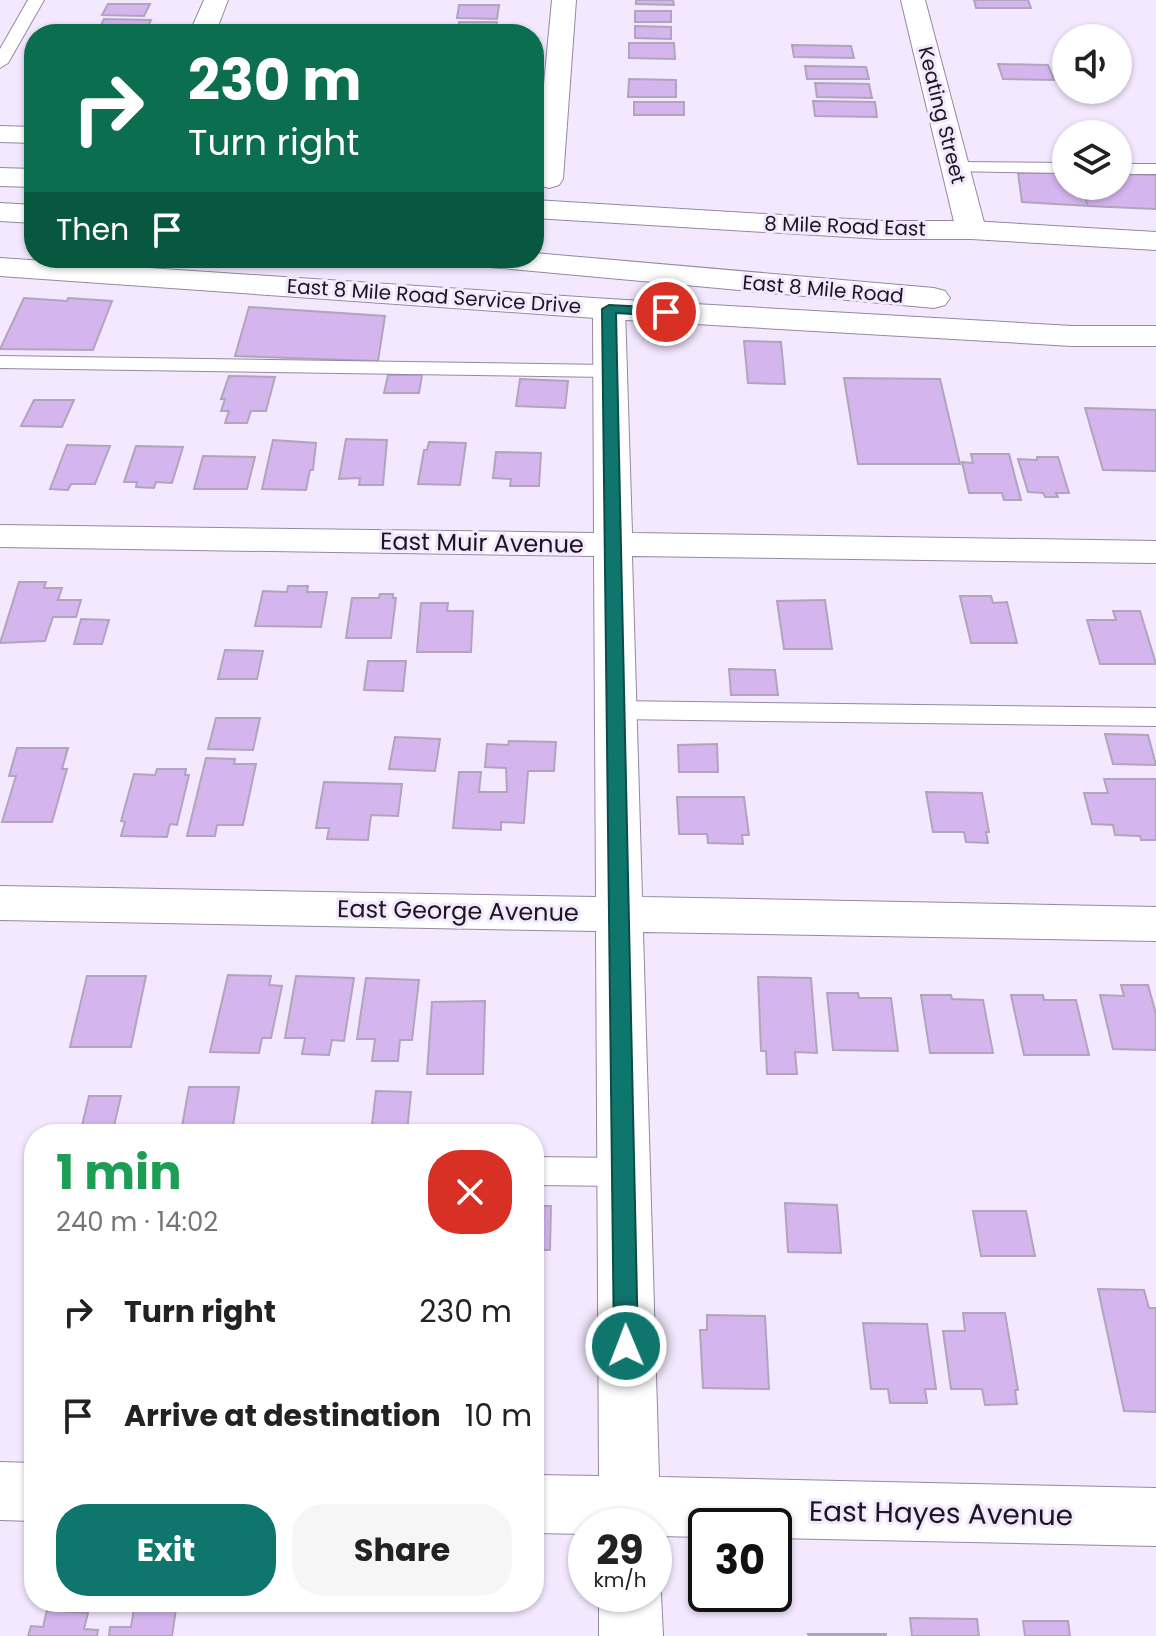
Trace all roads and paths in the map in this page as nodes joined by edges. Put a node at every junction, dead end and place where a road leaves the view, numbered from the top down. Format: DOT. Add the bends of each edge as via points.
graph roads {
  1 [pos="36,0"];
  2 [pos="216,0"];
  3 [pos="564,0"];
  4 [pos="913,0"];
  5 [pos="206,24"];
  6 [pos="0,63"];
  7 [pos="0,134"];
  8 [pos="24,135"];
  9 [pos="544,156"];
  10 [pos="955,167"];
  11 [pos="1052,168"];
  12 [pos="1132,169"];
  13 [pos="1156,169"];
  14 [pos="0,177"];
  15 [pos="24,178"];
  16 [pos="544,179"];
  17 [pos="581,182"];
  18 [pos="644,188"];
  19 [pos="544,210"];
  20 [pos="0,212"];
  21 [pos="24,213"];
  22 [pos="971,230"];
  23 [pos="1156,241"];
  24 [pos="544,263"];
  25 [pos="0,267"];
  26 [pos="609,309"];
  27 [pos="1156,316"];
  28 [pos="1156,336"];
  29 [pos="0,362"];
  30 [pos="608,371"];
  31 [pos="0,536"];
  32 [pos="611,545"];
  33 [pos="1156,552"];
  34 [pos="616,710"];
  35 [pos="1156,717"];
  36 [pos="0,903"];
  37 [pos="618,914"];
  38 [pos="1156,924"];
  39 [pos="544,1171"];
  40 [pos="622,1172"];
  41 [pos="0,1491"];
  42 [pos="24,1492"];
  43 [pos="544,1505"];
  44 [pos="568,1508"];
  45 [pos="630,1508"];
  46 [pos="672,1516"];
  47 [pos="1156,1517"];
  48 [pos="630,1612"];
  49 [pos="631,1636"];
  1 -- 6 [label="lane"];
  2 -- 5 [label="main road"];
  3 -- 9 [label="main road"];
  4 -- 10 [label="main road, Keating Street"];
  7 -- 8 [label="main road"];
  10 -- 11 [label="lane"];
  10 -- 22 [label="main road, Keating Street"];
  12 -- 13 [label="lane"];
  14 -- 15 [label="main road"];
  16 -- 17 [label="main road"];
  18 -- 22 [label="main road" via="883,209"];
  19 -- 22 [label="main road, 8 Mile Road East" via="882,230"];
  20 -- 21 [label="main road"];
  22 -- 23 [label="main road, 8 Mile Road East"];
  24 -- 27 [label="main road, East 8 Mile Road"];
  25 -- 26 [label="main road, East 8 Mile Road Service Drive"];
  26 -- 28 [label="main road, East 8 Mile Road Service Drive" via="1072,336"];
  26 -- 30 [label="main road"];
  29 -- 30 [label="lane"];
  30 -- 32 [label="main road"];
  31 -- 32 [label="main road, East Muir Avenue"];
  32 -- 33 [label="main road, East Muir Avenue"];
  32 -- 34 [label="main road"];
  34 -- 35 [label="lane"];
  34 -- 37 [label="main road"];
  36 -- 37 [label="main road, East George Avenue"];
  37 -- 38 [label="main road, East George Avenue"];
  37 -- 40 [label="main road"];
  39 -- 40 [label="lane"];
  40 -- 45 [label="main road"];
  41 -- 42 [label="main road"];
  43 -- 44 [label="main road, East Hayes Avenue"];
  46 -- 47 [label="main road, East Hayes Avenue"];
  48 -- 49 [label="main road"];
}
